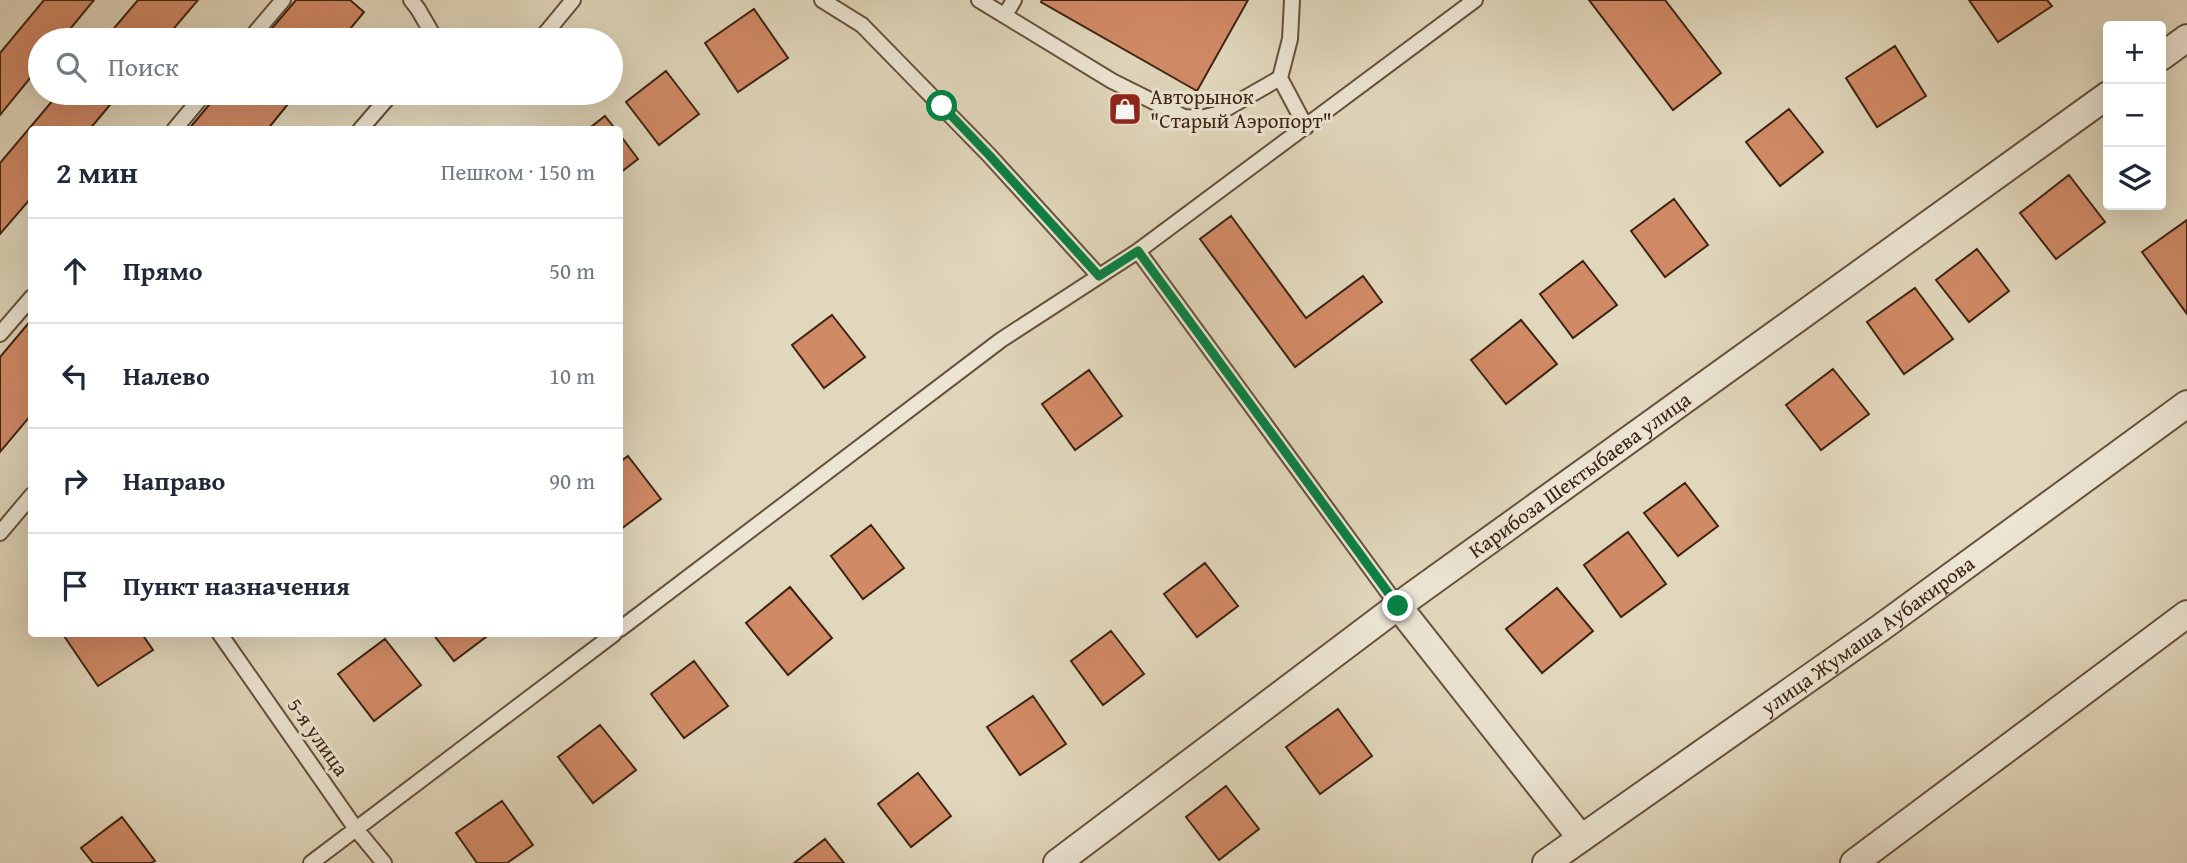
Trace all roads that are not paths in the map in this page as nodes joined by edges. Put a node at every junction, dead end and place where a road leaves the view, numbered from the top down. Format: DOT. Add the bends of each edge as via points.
graph roads {
  1 [pos="283,0"];
  2 [pos="411,0"];
  3 [pos="573,0"];
  4 [pos="822,0"];
  5 [pos="979,0"];
  6 [pos="1014,0"];
  7 [pos="1292,0"];
  8 [pos="1475,0"];
  9 [pos="1004,15"];
  10 [pos="259,28"];
  11 [pos="429,28"];
  12 [pos="550,28"];
  13 [pos="2187,38"];
  14 [pos="2166,53"];
  15 [pos="1280,78"];
  16 [pos="2103,99"];
  17 [pos="195,105"];
  18 [pos="382,105"];
  19 [pos="177,126"];
  20 [pos="363,126"];
  21 [pos="1306,127"];
  22 [pos="1138,251"];
  23 [pos="1099,276"];
  24 [pos="28,302"];
  25 [pos="0,334"];
  26 [pos="2187,404"];
  27 [pos="28,500"];
  28 [pos="0,533"];
  29 [pos="1398,606"];
  30 [pos="2187,614"];
  31 [pos="623,627"];
  32 [pos="222,637"];
  33 [pos="610,637"];
  34 [pos="356,829"];
  35 [pos="1581,838"];
  36 [pos="311,863"];
  37 [pos="384,863"];
  38 [pos="1057,863"];
  39 [pos="1546,863"];
  40 [pos="1854,863"];
  1 -- 10 [label="lane"];
  2 -- 11 [label="lane"];
  3 -- 12 [label="lane"];
  4 -- 23 [label="lane" via="862,25"];
  5 -- 9 [label="lane"];
  6 -- 9 [label="lane"];
  7 -- 15 [label="lane" via="1290,39"];
  8 -- 21 [label="lane"];
  9 -- 15 [label="lane" via="1112,81 1184,117 1217,114"];
  13 -- 14 [label="street"];
  15 -- 21 [label="lane"];
  16 -- 29 [label="street, Карибоза Шектыбаева улица"];
  17 -- 19 [label="lane"];
  18 -- 20 [label="lane"];
  21 -- 22 [label="lane"];
  22 -- 23 [label="lane"];
  22 -- 29 [label="lane"];
  23 -- 31 [label="lane" via="1001,340"];
  24 -- 25 [label="lane"];
  26 -- 35 [label="street, улица Жумаша Аубакирова" via="1879,629"];
  27 -- 28 [label="lane"];
  29 -- 35 [label="street"];
  29 -- 38 [label="street, Карибоза Шектыбаева улица"];
  30 -- 40 [label="street"];
  32 -- 34 [label="lane, 5-я улица"];
  33 -- 34 [label="lane"];
  34 -- 36 [label="lane"];
  34 -- 37 [label="lane, 5-я улица"];
  35 -- 39 [label="street, улица Жумаша Аубакирова"];
}
